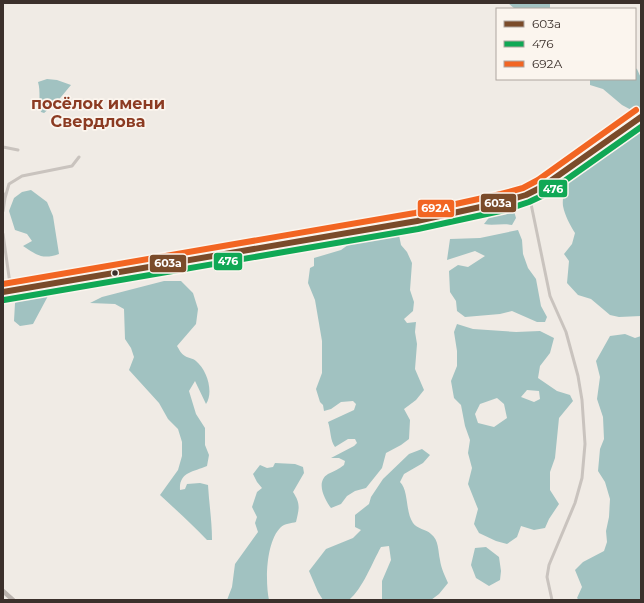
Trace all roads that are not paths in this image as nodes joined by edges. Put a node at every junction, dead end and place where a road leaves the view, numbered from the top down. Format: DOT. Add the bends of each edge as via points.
graph roads {
  1 [pos="641,117"];
  2 [pos="3,147"];
  3 [pos="18,150"];
  4 [pos="79,157"];
  5 [pos="530,192"];
  6 [pos="3,193"];
  7 [pos="5,198"];
  8 [pos="3,212"];
  9 [pos="3,234"];
  10 [pos="11,291"];
  11 [pos="3,292"];
  12 [pos="3,591"];
  13 [pos="13,600"];
  14 [pos="552,600"];
  1 -- 5 [label="main road" via="552,180"];
  2 -- 3 [label="street"];
  4 -- 7 [label="street" via="72,166 22,176 9,184"];
  5 -- 10 [label="main road" via="482,208 417,221"];
  5 -- 14 [label="street" via="550,296 566,332 578,376 585,444 582,478 575,504 549,565 547,577"];
  6 -- 7 [label="street"];
  7 -- 8 [label="street"];
  9 -- 10 [label="street"];
  10 -- 11 [label="main road"];
  12 -- 13 [label="main road"];
}
